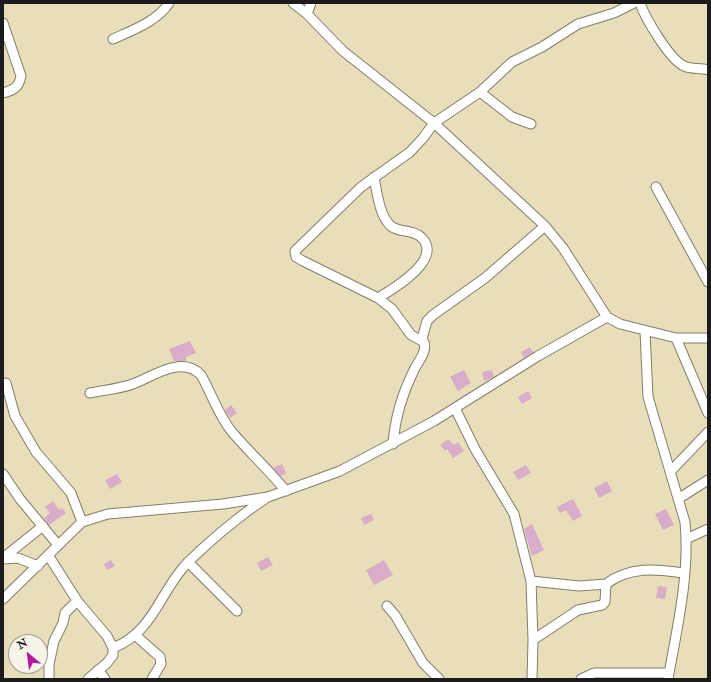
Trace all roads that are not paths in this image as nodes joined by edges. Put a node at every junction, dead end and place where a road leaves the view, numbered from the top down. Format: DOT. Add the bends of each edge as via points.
graph roads {
  1 [pos="169,3"];
  2 [pos="293,3"];
  3 [pos="310,3"];
  4 [pos="634,3"];
  5 [pos="640,3"];
  6 [pos="307,14"];
  7 [pos="3,23"];
  8 [pos="113,40"];
  9 [pos="708,70"];
  10 [pos="480,92"];
  11 [pos="3,93"];
  12 [pos="434,123"];
  13 [pos="531,124"];
  14 [pos="374,177"];
  15 [pos="656,187"];
  16 [pos="545,226"];
  17 [pos="708,282"];
  18 [pos="378,298"];
  19 [pos="607,316"];
  20 [pos="645,331"];
  21 [pos="676,338"];
  22 [pos="708,338"];
  23 [pos="422,339"];
  24 [pos="6,383"];
  25 [pos="90,393"];
  26 [pos="455,408"];
  27 [pos="708,413"];
  28 [pos="708,432"];
  29 [pos="393,444"];
  30 [pos="670,472"];
  31 [pos="3,474"];
  32 [pos="708,480"];
  33 [pos="286,492"];
  34 [pos="268,497"];
  35 [pos="678,499"];
  36 [pos="82,522"];
  37 [pos="43,526"];
  38 [pos="708,529"];
  39 [pos="686,539"];
  40 [pos="58,545"];
  41 [pos="48,555"];
  42 [pos="3,559"];
  43 [pos="188,562"];
  44 [pos="38,566"];
  45 [pos="684,573"];
  46 [pos="531,581"];
  47 [pos="606,584"];
  48 [pos="3,599"];
  49 [pos="77,601"];
  50 [pos="387,606"];
  51 [pos="237,611"];
  52 [pos="135,635"];
  53 [pos="533,640"];
  54 [pos="113,648"];
  55 [pos="98,670"];
  56 [pos="608,674"];
  57 [pos="669,676"];
  58 [pos="49,679"];
  59 [pos="88,679"];
  60 [pos="105,679"];
  61 [pos="152,679"];
  62 [pos="439,679"];
  63 [pos="532,679"];
  64 [pos="581,679"];
  65 [pos="618,679"];
  1 -- 8 [label="street" via="162,12 150,20"];
  2 -- 6 [label="street"];
  3 -- 6 [label="street"];
  4 -- 10 [label="street" via="614,13 578,24 512,62"];
  5 -- 9 [label="street" via="649,22 676,60 685,67"];
  6 -- 12 [label="street" via="344,51"];
  7 -- 11 [label="street" via="21,76 20,84"];
  10 -- 12 [label="street"];
  10 -- 13 [label="street" via="512,117"];
  12 -- 14 [label="street" via="410,152"];
  12 -- 16 [label="street"];
  14 -- 18 [label="street" via="386,221 396,229 416,233 423,238 426,245 426,253 415,273"];
  14 -- 18 [label="street" via="306,238 294,254"];
  15 -- 17 [label="street"];
  16 -- 19 [label="street" via="563,248"];
  16 -- 23 [label="street" via="485,278 433,315 427,321"];
  18 -- 23 [label="street" via="392,308 411,335"];
  19 -- 20 [label="street" via="620,324"];
  19 -- 26 [label="street"];
  20 -- 21 [label="street"];
  20 -- 30 [label="street" via="648,397"];
  21 -- 22 [label="street"];
  21 -- 27 [label="street"];
  23 -- 29 [label="street" via="424,351 414,368 398,408"];
  24 -- 36 [label="street" via="15,416 36,452 71,494"];
  25 -- 33 [label="street" via="132,384 178,366 196,369 202,375 232,432 260,460"];
  26 -- 29 [label="street"];
  26 -- 46 [label="street" via="514,514"];
  28 -- 30 [label="street"];
  29 -- 33 [label="street" via="340,471"];
  30 -- 35 [label="street"];
  31 -- 37 [label="street"];
  32 -- 35 [label="street"];
  33 -- 34 [label="street"];
  34 -- 36 [label="street" via="223,504 108,514"];
  34 -- 43 [label="street" via="228,525"];
  35 -- 39 [label="street" via="685,522"];
  36 -- 40 [label="street"];
  37 -- 40 [label="street"];
  37 -- 42 [label="street"];
  38 -- 39 [label="street"];
  39 -- 45 [label="street"];
  40 -- 41 [label="street"];
  41 -- 44 [label="street"];
  41 -- 49 [label="street"];
  42 -- 44 [label="street" via="18,558"];
  43 -- 51 [label="street"];
  43 -- 52 [label="street" via="150,618"];
  44 -- 48 [label="street"];
  45 -- 47 [label="street" via="646,569 618,577"];
  45 -- 57 [label="street"];
  46 -- 47 [label="street" via="579,586"];
  46 -- 53 [label="street"];
  47 -- 53 [label="street" via="605,602 602,605 578,610"];
  49 -- 54 [label="street" via="107,636"];
  49 -- 58 [label="street" via="65,613 54,641"];
  50 -- 62 [label="street" via="416,652"];
  52 -- 54 [label="street"];
  52 -- 61 [label="street" via="160,657 161,664"];
  53 -- 63 [label="street"];
  54 -- 55 [label="street" via="113,655"];
  55 -- 59 [label="street"];
  55 -- 60 [label="street"];
  56 -- 57 [label="street"];
  56 -- 64 [label="street" via="594,673"];
  56 -- 65 [label="street"];
}
